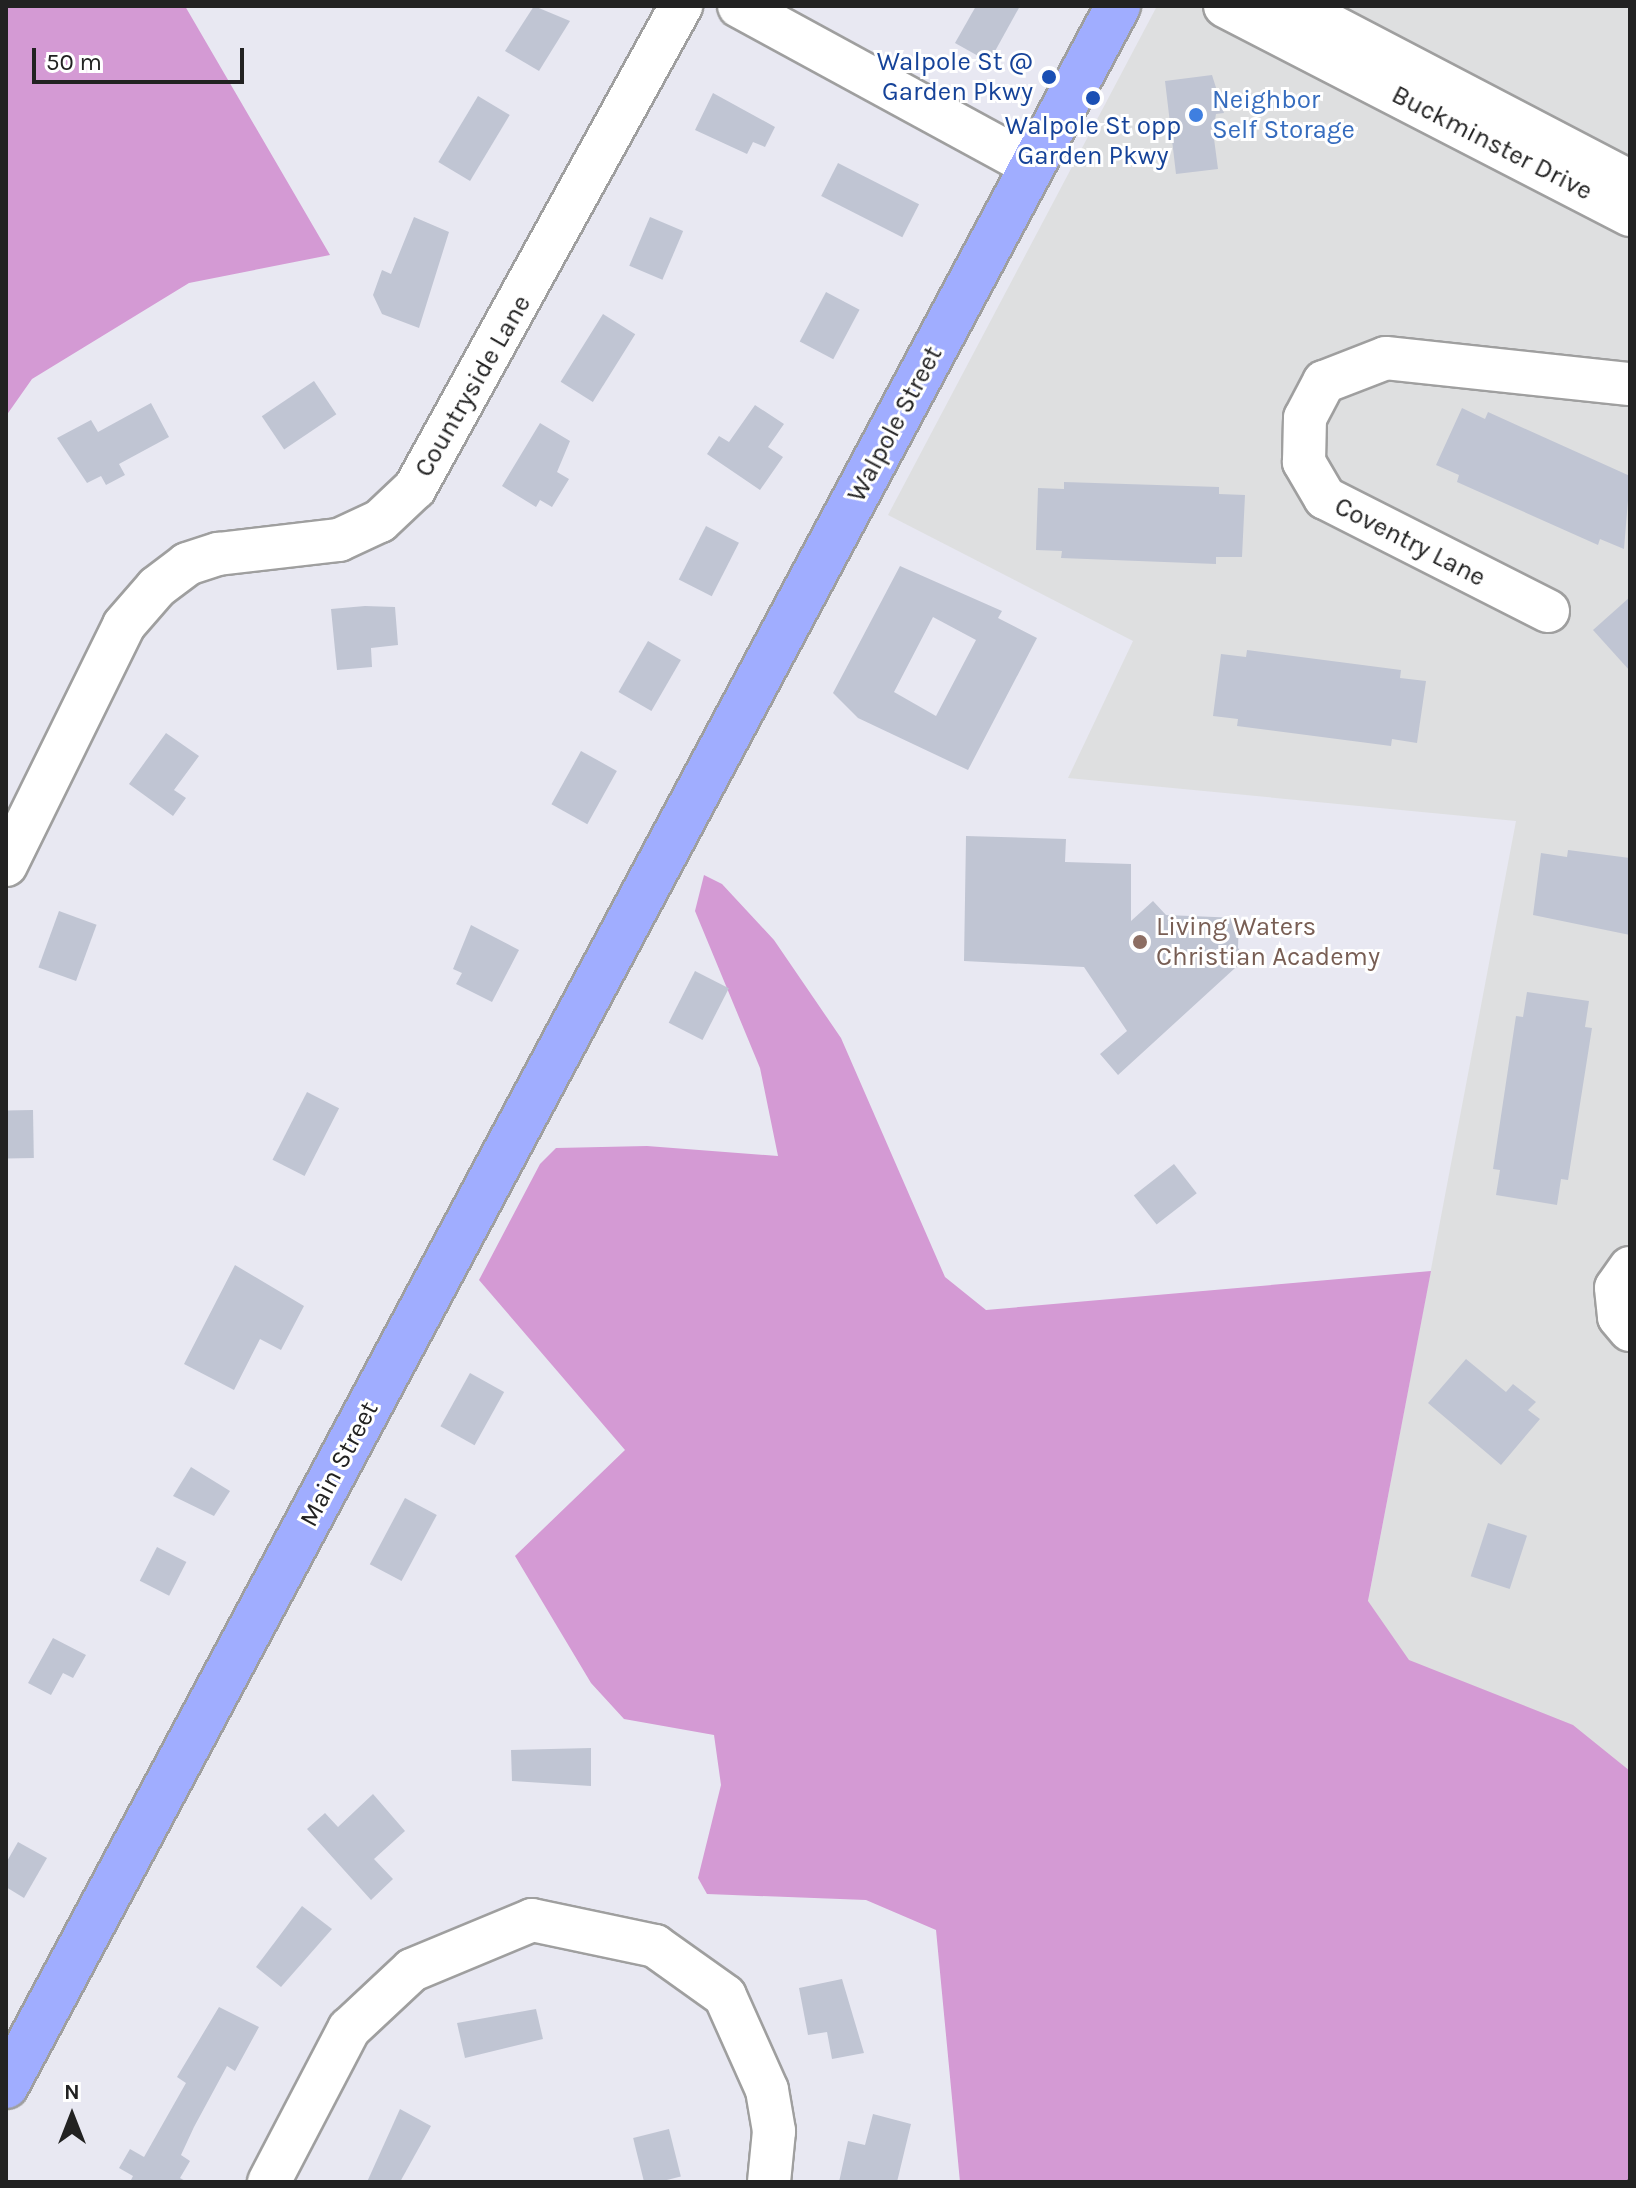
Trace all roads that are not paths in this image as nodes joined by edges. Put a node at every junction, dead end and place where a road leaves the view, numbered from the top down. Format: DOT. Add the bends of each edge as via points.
graph roads {
  1 [pos="681,6"];
  2 [pos="739,6"];
  3 [pos="1118,6"];
  4 [pos="1225,6"];
  5 [pos="1294,6"];
  6 [pos="1032,166"];
  7 [pos="1630,182"];
  8 [pos="1630,215"];
  9 [pos="1630,384"];
  10 [pos="1548,611"];
  11 [pos="672,842"];
  12 [pos="10,850"];
  13 [pos="1630,1268"];
  14 [pos="1630,1330"];
  15 [pos="6,2086"];
  16 [pos="269,2182"];
  17 [pos="769,2182"];
  1 -- 12 [label="street, Countryside Lane" via="415,488 380,521 339,540 218,554 187,564 157,587 124,625"];
  2 -- 6 [label="street"];
  3 -- 6 [label="main road, Walpole Street"];
  4 -- 8 [label="street, Buckminster Drive"];
  5 -- 7 [label="street, Buckminster Drive"];
  6 -- 11 [label="main road, Walpole Street"];
  9 -- 10 [label="street, Coventry Lane" via="1386,358 1324,382 1305,418 1304,462 1325,498"];
  11 -- 15 [label="main road, Main Street"];
  13 -- 14 [label="street" via="1616,1288 1619,1317"];
  16 -- 17 [label="street" via="349,2029 412,1970 532,1920 655,1946 725,1996 767,2090 774,2131"];
}
